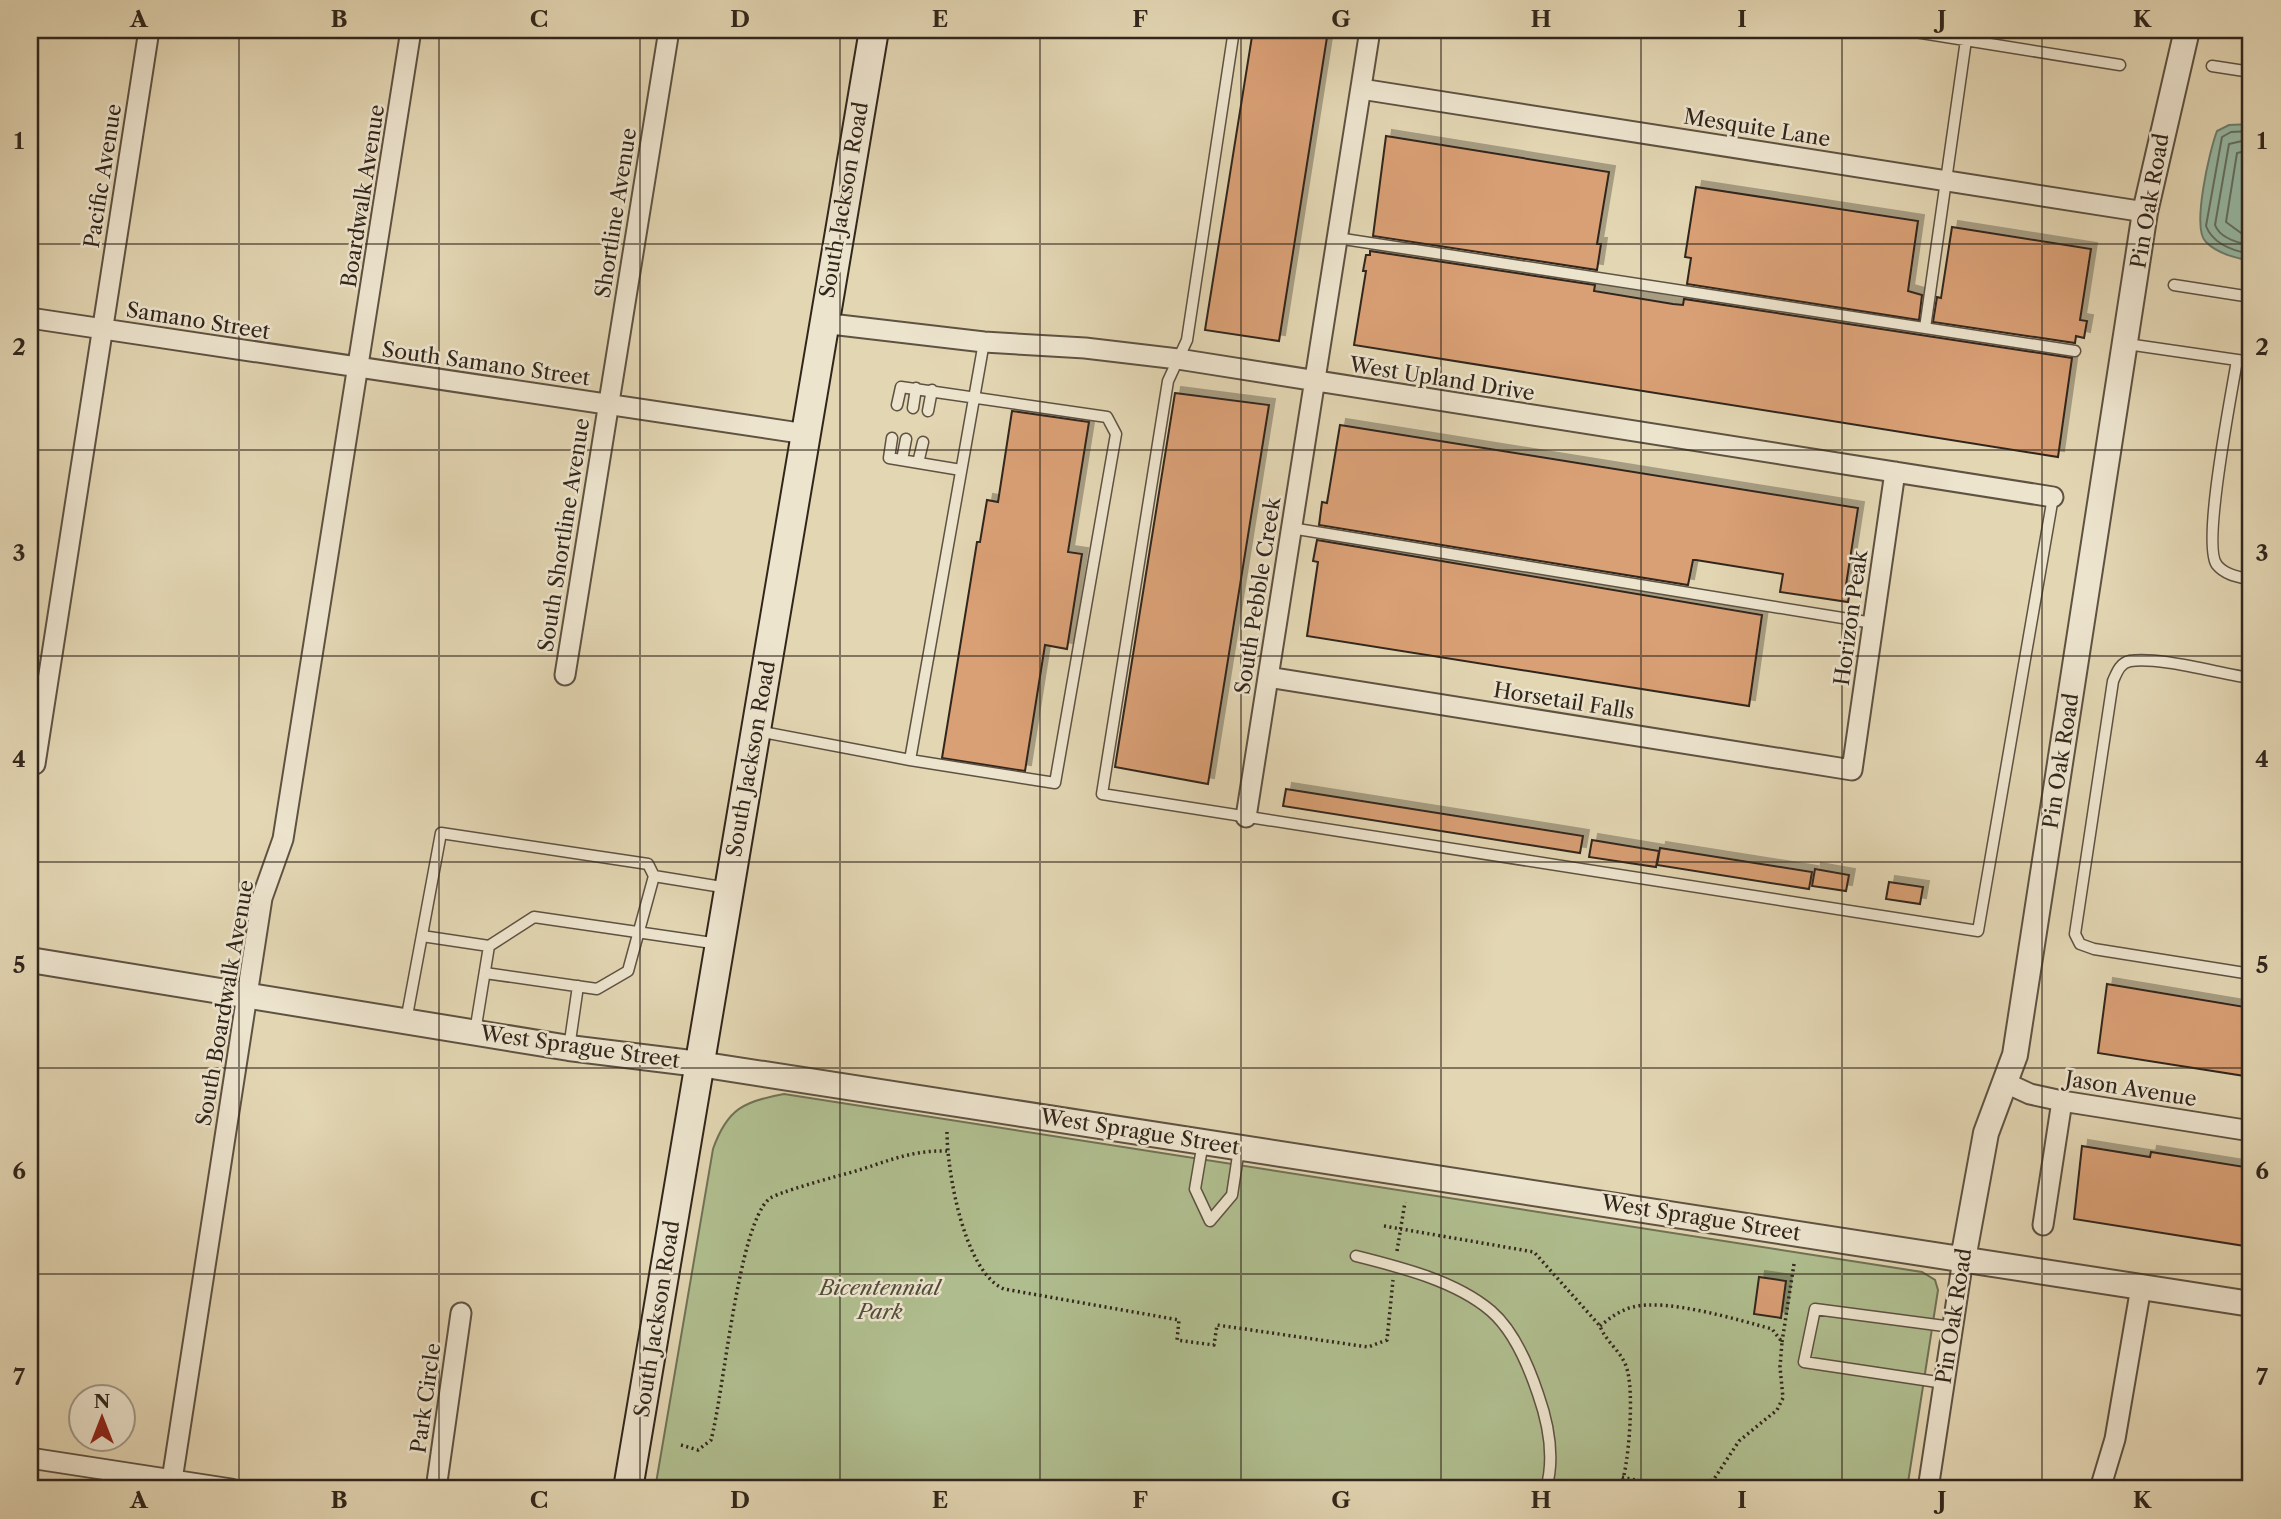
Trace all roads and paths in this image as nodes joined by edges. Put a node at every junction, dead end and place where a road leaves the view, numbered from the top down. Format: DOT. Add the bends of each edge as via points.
graph roads {
  1 [pos="149,30"];
  2 [pos="411,30"];
  3 [pos="669,30"];
  4 [pos="874,30"];
  5 [pos="1234,30"];
  6 [pos="1370,30"];
  7 [pos="1903,30"];
  8 [pos="2187,30"];
  9 [pos="1966,40"];
  10 [pos="2120,65"];
  11 [pos="2212,66"];
  12 [pos="2251,72"];
  13 [pos="1361,89"];
  14 [pos="1946,181"];
  15 [pos="2146,212"];
  16 [pos="1337,238"];
  17 [pos="2174,285"];
  18 [pos="2251,297"];
  19 [pos="30,318"];
  20 [pos="822,323"];
  21 [pos="1925,328"];
  22 [pos="102,329"];
  23 [pos="984,342"];
  24 [pos="2126,344"];
  25 [pos="2074,351"];
  26 [pos="1178,359"];
  27 [pos="2237,360"];
  28 [pos="2251,362"];
  29 [pos="359,370"];
  30 [pos="1315,382"];
  31 [pos="916,388"];
  32 [pos="932,390"];
  33 [pos="974,397"];
  34 [pos="608,403"];
  35 [pos="897,405"];
  36 [pos="912,408"];
  37 [pos="928,411"];
  38 [pos="806,434"];
  39 [pos="892,438"];
  40 [pos="906,439"];
  41 [pos="923,442"];
  42 [pos="902,460"];
  43 [pos="918,463"];
  44 [pos="961,470"];
  45 [pos="1895,472"];
  46 [pos="2053,497"];
  47 [pos="1292,528"];
  48 [pos="2251,580"];
  49 [pos="1873,623"];
  50 [pos="565,675"];
  51 [pos="1268,677"];
  52 [pos="2251,678"];
  53 [pos="756,731"];
  54 [pos="910,760"];
  55 [pos="35,764"];
  56 [pos="1852,770"];
  57 [pos="1246,817"];
  58 [pos="654,876"];
  59 [pos="729,888"];
  60 [pos="636,932"];
  61 [pos="422,936"];
  62 [pos="719,944"];
  63 [pos="489,946"];
  64 [pos="30,960"];
  65 [pos="485,973"];
  66 [pos="2251,974"];
  67 [pos="578,986"];
  68 [pos="245,994"];
  69 [pos="406,1021"];
  70 [pos="475,1032"];
  71 [pos="569,1048"];
  72 [pos="699,1064"];
  73 [pos="2006,1083"];
  74 [pos="2062,1101"];
  75 [pos="2251,1131"];
  76 [pos="947,1132"];
  77 [pos="1203,1142"];
  78 [pos="1239,1147"];
  79 [pos="947,1151"];
  80 [pos="1405,1202"];
  81 [pos="2043,1225"];
  82 [pos="1384,1226"];
  83 [pos="1400,1228"];
  84 [pos="1356,1256"];
  85 [pos="1963,1259"];
  86 [pos="1794,1264"];
  87 [pos="1395,1266"];
  88 [pos="2141,1287"];
  89 [pos="2251,1304"];
  90 [pos="461,1313"];
  91 [pos="1600,1326"];
  92 [pos="1952,1327"];
  93 [pos="1782,1342"];
  94 [pos="1944,1384"];
  95 [pos="681,1445"];
  96 [pos="30,1458"];
  97 [pos="1622,1477"];
  98 [pos="173,1480"];
  99 [pos="1706,1487"];
  100 [pos="231,1489"];
  101 [pos="436,1489"];
  102 [pos="628,1489"];
  103 [pos="1546,1489"];
  104 [pos="1620,1489"];
  105 [pos="1677,1489"];
  106 [pos="1697,1489"];
  107 [pos="1928,1489"];
  108 [pos="2100,1489"];
  1 -- 22 [label="street, Pacific Avenue"];
  2 -- 29 [label="street, Boardwalk Avenue"];
  3 -- 34 [label="street, Shortline Avenue"];
  4 -- 20 [label="main road, South Jackson Road"];
  5 -- 26 [label="lane" via="1187,340"];
  6 -- 13 [label="street, South Pebble Creek"];
  7 -- 9 [label="lane"];
  8 -- 15 [label="street, Pin Oak Road"];
  9 -- 10 [label="lane"];
  9 -- 14 [label="lane"];
  11 -- 12 [label="lane"];
  13 -- 14 [label="street, Mesquite Lane"];
  13 -- 16 [label="street, South Pebble Creek"];
  14 -- 15 [label="street, Mesquite Lane"];
  14 -- 21 [label="lane"];
  15 -- 24 [label="street, Pin Oak Road"];
  16 -- 21 [label="lane"];
  16 -- 30 [label="street, South Pebble Creek"];
  17 -- 18 [label="lane"];
  19 -- 22 [label="street, Samano Street"];
  20 -- 23 [label="street, West Upland Drive"];
  20 -- 38 [label="main road, South Jackson Road"];
  21 -- 25 [label="lane"];
  22 -- 29 [label="street, Samano Street"];
  22 -- 55 [label="street, Pacific Avenue"];
  23 -- 26 [label="street, West Upland Drive"];
  23 -- 33 [label="lane"];
  24 -- 27 [label="lane"];
  24 -- 73 [label="street, Pin Oak Road" via="2025,996"];
  26 -- 30 [label="street, West Upland Drive"];
  26 -- 57 [label="lane" via="1168,381 1102,794"];
  27 -- 28 [label="lane"];
  27 -- 48 [label="lane" via="2211,552 2216,564 2229,574"];
  29 -- 34 [label="street, South Samano Street"];
  29 -- 68 [label="street, South Boardwalk Avenue" via="283,839 262,898"];
  30 -- 45 [label="street, West Upland Drive"];
  30 -- 47 [label="street, South Pebble Creek"];
  31 -- 32 [label="lane"];
  31 -- 35 [label="lane" via="901,387"];
  31 -- 36 [label="lane"];
  32 -- 33 [label="lane"];
  32 -- 37 [label="lane"];
  33 -- 44 [label="lane"];
  33 -- 54 [label="lane" via="1107,417 1116,434 1055,783"];
  34 -- 38 [label="street, South Samano Street"];
  34 -- 50 [label="street, South Shortline Avenue"];
  38 -- 53 [label="main road, South Jackson Road"];
  39 -- 42 [label="lane" via="889,458"];
  40 -- 42 [label="lane"];
  41 -- 43 [label="lane"];
  42 -- 43 [label="lane"];
  43 -- 44 [label="lane"];
  44 -- 54 [label="lane"];
  45 -- 46 [label="street, West Upland Drive"];
  45 -- 49 [label="street, Horizon Peak"];
  46 -- 57 [label="lane" via="1978,931"];
  47 -- 49 [label="lane"];
  47 -- 51 [label="street, South Pebble Creek"];
  49 -- 56 [label="street, Horizon Peak"];
  51 -- 56 [label="street, Horsetail Falls"];
  51 -- 57 [label="street, South Pebble Creek"];
  52 -- 66 [label="lane" via="2148,661 2128,661 2118,668 2075,934 2081,944 2094,949"];
  53 -- 54 [label="lane"];
  53 -- 59 [label="main road, South Jackson Road"];
  58 -- 59 [label="lane"];
  58 -- 60 [label="lane"];
  58 -- 61 [label="lane" via="648,864 441,833"];
  59 -- 62 [label="main road, South Jackson Road"];
  60 -- 62 [label="lane"];
  60 -- 63 [label="lane" via="534,917"];
  60 -- 67 [label="lane" via="628,971 597,989"];
  61 -- 63 [label="lane"];
  61 -- 69 [label="lane"];
  62 -- 72 [label="main road, South Jackson Road"];
  63 -- 65 [label="lane"];
  64 -- 68 [label="street, West Sprague Street"];
  65 -- 67 [label="lane"];
  65 -- 70 [label="lane"];
  67 -- 71 [label="lane"];
  68 -- 69 [label="street, West Sprague Street"];
  68 -- 98 [label="street, South Boardwalk Avenue"];
  69 -- 70 [label="street, West Sprague Street"];
  70 -- 71 [label="street, West Sprague Street"];
  71 -- 72 [label="street, West Sprague Street"];
  72 -- 77 [label="street, West Sprague Street"];
  72 -- 102 [label="main road, South Jackson Road"];
  73 -- 74 [label="street, Jason Avenue"];
  73 -- 85 [label="street, Pin Oak Road" via="1986,1133"];
  74 -- 75 [label="street, Jason Avenue"];
  74 -- 81 [label="street"];
  76 -- 79 [label="path"];
  77 -- 78 [label="street, West Sprague Street"];
  77 -- 78 [label="lane" via="1195,1189 1210,1221 1231,1195"];
  78 -- 85 [label="street, West Sprague Street"];
  79 -- 87 [label="path" via="968,1245 994,1284 1179,1320 1177,1340 1214,1345 1217,1325 1368,1347 1379,1344 1387,1340"];
  79 -- 95 [label="path" via="918,1150 771,1196 759,1209 742,1263 711,1440 698,1450"];
  80 -- 83 [label="path"];
  82 -- 83 [label="path"];
  83 -- 87 [label="path"];
  83 -- 91 [label="path" via="1534,1252"];
  84 -- 87 [label="lane"];
  85 -- 88 [label="street, West Sprague Street"];
  85 -- 92 [label="street, Pin Oak Road"];
  86 -- 93 [label="path"];
  87 -- 103 [label="lane" via="1429,1275 1491,1311 1526,1359 1545,1414 1553,1466"];
  88 -- 89 [label="street, West Sprague Street"];
  88 -- 108 [label="street" via="2115,1439"];
  90 -- 101 [label="street, Park Circle"];
  91 -- 93 [label="path" via="1623,1311 1650,1305 1722,1315 1772,1329"];
  91 -- 97 [label="path" via="1628,1369 1630,1438"];
  92 -- 94 [label="street, Pin Oak Road"];
  92 -- 94 [label="lane" via="1815,1309 1804,1362"];
  93 -- 99 [label="path" via="1784,1389 1777,1410 1739,1441"];
  94 -- 107 [label="street, Pin Oak Road"];
  96 -- 98 [label="street"];
  97 -- 104 [label="path"];
  97 -- 105 [label="path"];
  98 -- 100 [label="street"];
  99 -- 106 [label="path"];
}
